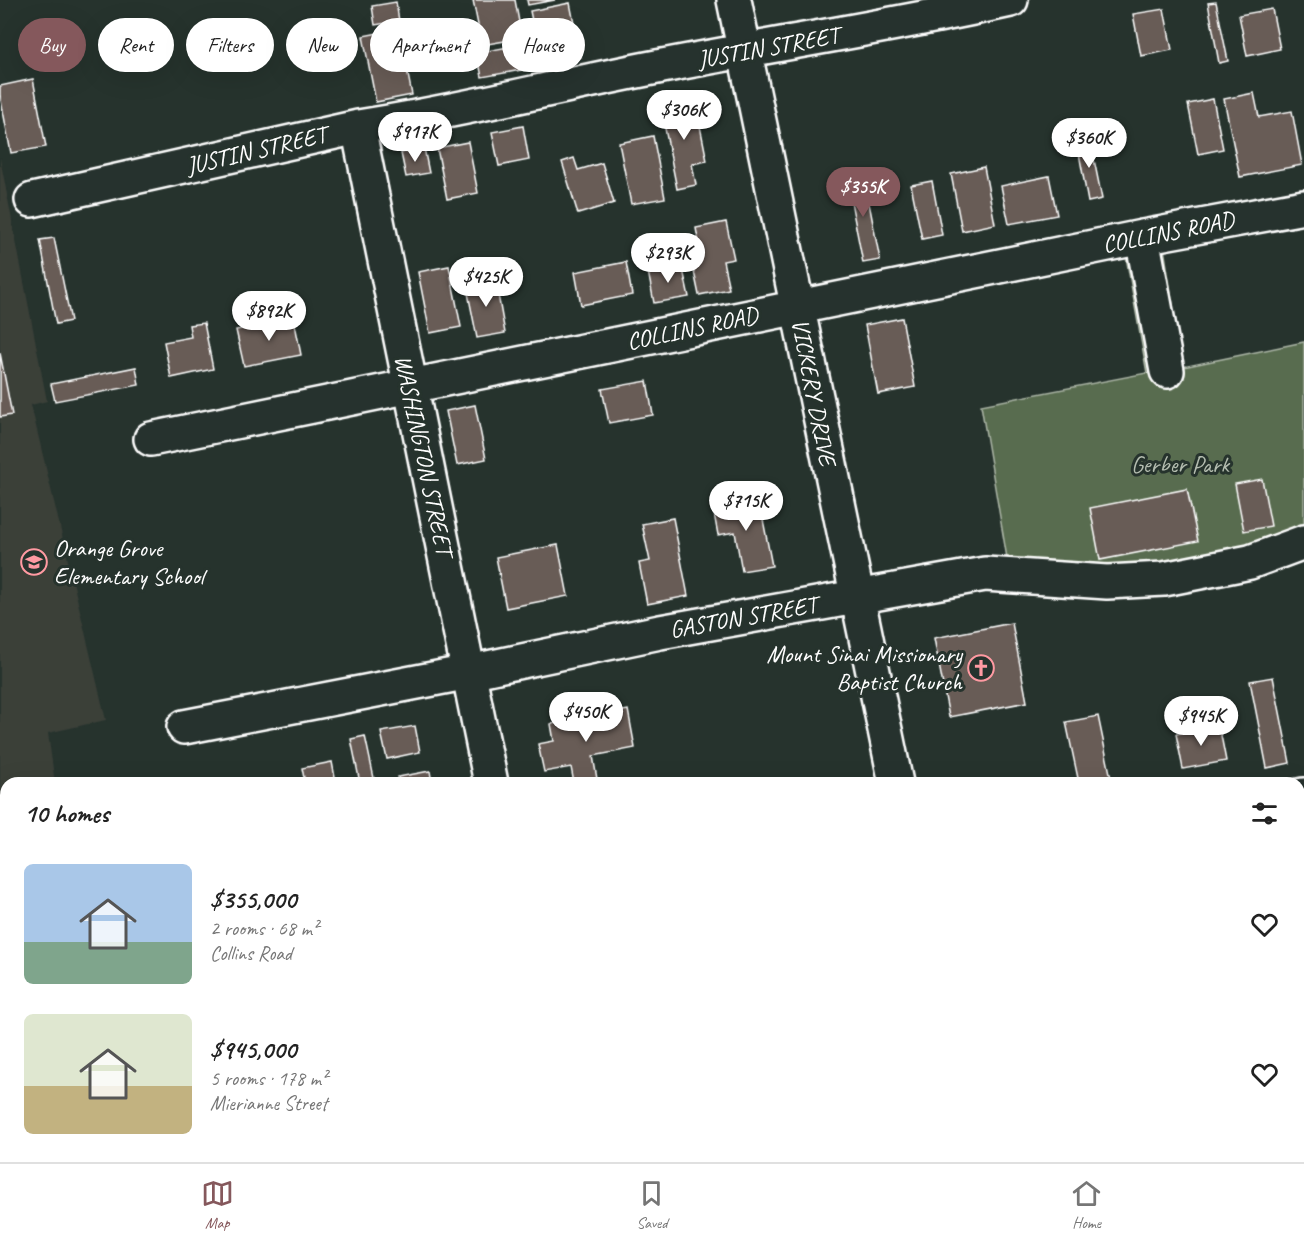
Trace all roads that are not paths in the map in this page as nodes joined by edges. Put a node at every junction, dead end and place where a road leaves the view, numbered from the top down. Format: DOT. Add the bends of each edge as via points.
graph roads {
  1 [pos="734,0"];
  2 [pos="1011,0"];
  3 [pos="745,51"];
  4 [pos="358,127"];
  5 [pos="32,200"];
  6 [pos="1304,207"];
  7 [pos="1142,237"];
  8 [pos="797,306"];
  9 [pos="1167,371"];
  10 [pos="410,386"];
  11 [pos="151,439"];
  12 [pos="1304,542"];
  13 [pos="856,597"];
  14 [pos="469,672"];
  15 [pos="184,727"];
  16 [pos="490,777"];
  17 [pos="895,777"];
  1 -- 3 [label="street, VICKERY DRIVE"];
  2 -- 3 [label="street, JUSTIN STREET"];
  3 -- 4 [label="street, JUSTIN STREET"];
  3 -- 8 [label="street, VICKERY DRIVE"];
  4 -- 5 [label="street, JUSTIN STREET"];
  4 -- 10 [label="street, WASHINGTON STREET"];
  6 -- 7 [label="street, COLLINS ROAD"];
  7 -- 8 [label="street, COLLINS ROAD"];
  7 -- 9 [label="street"];
  8 -- 10 [label="street, COLLINS ROAD"];
  8 -- 13 [label="street, VICKERY DRIVE"];
  10 -- 11 [label="street, COLLINS ROAD"];
  10 -- 14 [label="street, WASHINGTON STREET"];
  12 -- 13 [label="street, GASTON STREET" via="1250,562 1164,579 1107,582 985,574"];
  13 -- 14 [label="street, GASTON STREET"];
  13 -- 17 [label="street, VICKERY DRIVE"];
  14 -- 15 [label="street, GASTON STREET"];
  14 -- 16 [label="street, WASHINGTON STREET"];
}
